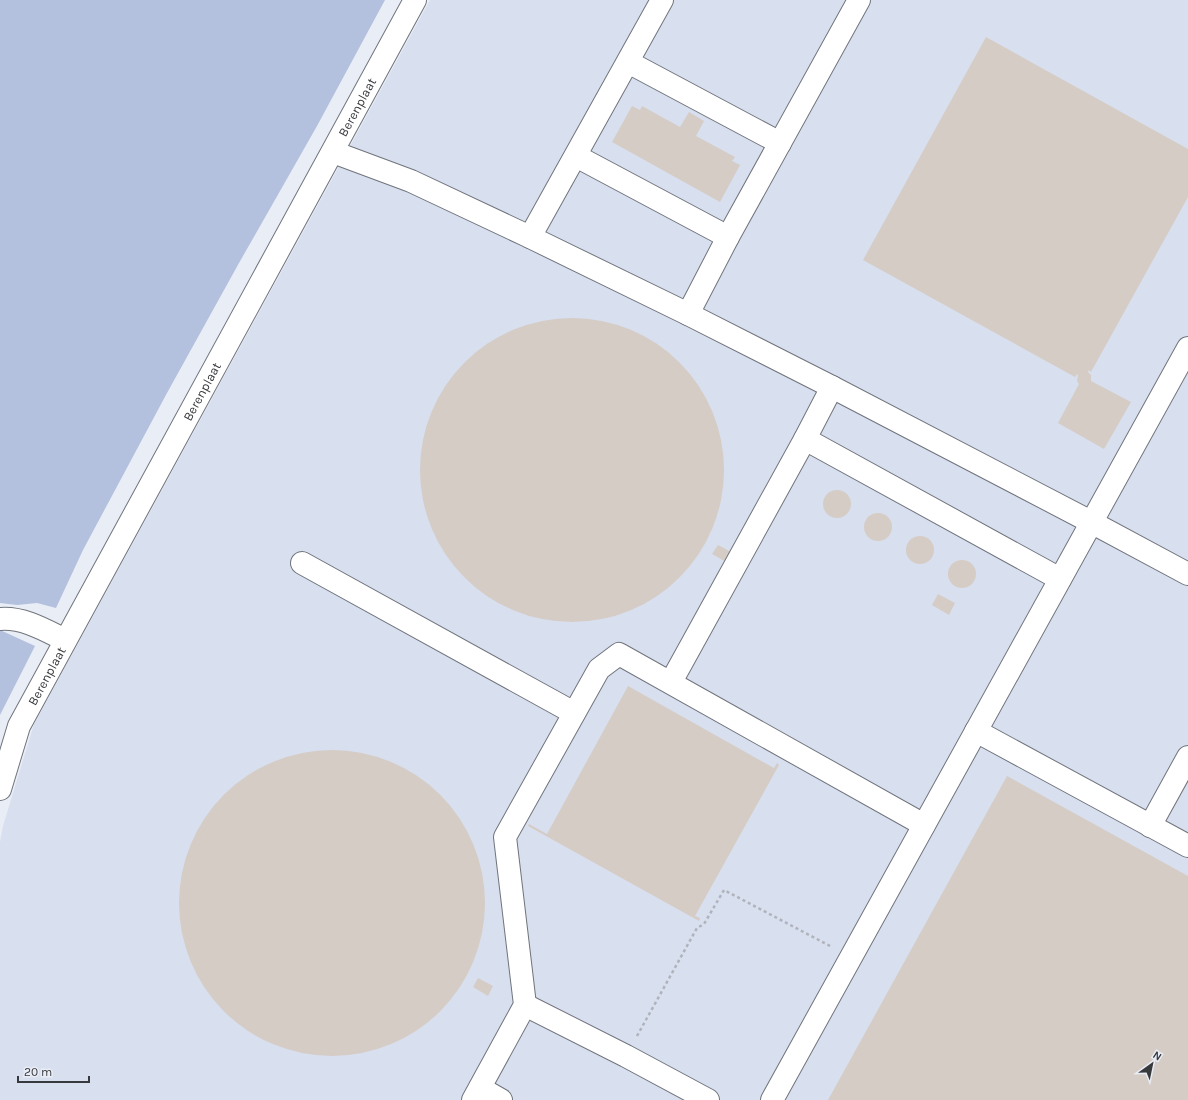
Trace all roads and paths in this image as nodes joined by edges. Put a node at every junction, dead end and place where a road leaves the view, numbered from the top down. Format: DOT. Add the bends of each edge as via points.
graph roads {
  1 [pos="415,0"];
  2 [pos="662,0"];
  3 [pos="859,0"];
  4 [pos="628,62"];
  5 [pos="780,143"];
  6 [pos="333,152"];
  7 [pos="576,156"];
  8 [pos="530,237"];
  9 [pos="728,237"];
  10 [pos="688,314"];
  11 [pos="1188,348"];
  12 [pos="832,387"];
  13 [pos="805,439"];
  14 [pos="1091,522"];
  15 [pos="302,563"];
  16 [pos="1188,574"];
  17 [pos="1060,579"];
  18 [pos="0,618"];
  19 [pos="65,640"];
  20 [pos="671,682"];
  21 [pos="574,713"];
  22 [pos="976,731"];
  23 [pos="1188,757"];
  24 [pos="0,789"];
  25 [pos="924,825"];
  26 [pos="1150,826"];
  27 [pos="1188,846"];
  28 [pos="851,957"];
  29 [pos="525,1005"];
  30 [pos="626,1056"];
  31 [pos="477,1094"];
  32 [pos="501,1100"];
  33 [pos="708,1100"];
  34 [pos="772,1100"];
  1 -- 6 [label="street, Berenplaat"];
  2 -- 4 [label="street"];
  3 -- 5 [label="street"];
  4 -- 5 [label="street"];
  4 -- 7 [label="street"];
  5 -- 9 [label="street"];
  6 -- 8 [label="street" via="411,181"];
  6 -- 19 [label="street, Berenplaat"];
  7 -- 8 [label="street"];
  7 -- 9 [label="street"];
  8 -- 10 [label="street"];
  9 -- 10 [label="street"];
  10 -- 12 [label="street"];
  11 -- 14 [label="street"];
  12 -- 13 [label="street"];
  12 -- 14 [label="street"];
  13 -- 17 [label="street"];
  13 -- 20 [label="street"];
  14 -- 16 [label="street"];
  14 -- 17 [label="street"];
  15 -- 21 [label="street"];
  17 -- 22 [label="street"];
  18 -- 19 [label="street" via="35,624"];
  19 -- 24 [label="street, Berenplaat" via="18,726"];
  20 -- 21 [label="street" via="620,654 599,669"];
  20 -- 25 [label="street"];
  21 -- 29 [label="street" via="505,837"];
  22 -- 25 [label="street"];
  22 -- 26 [label="street"];
  23 -- 26 [label="street"];
  25 -- 28 [label="street"];
  26 -- 27 [label="street"];
  28 -- 30 [label="path" via="724,890 704,924 697,928"];
  28 -- 34 [label="street"];
  29 -- 30 [label="street"];
  29 -- 31 [label="street"];
  30 -- 33 [label="street"];
  31 -- 32 [label="street"];
}
